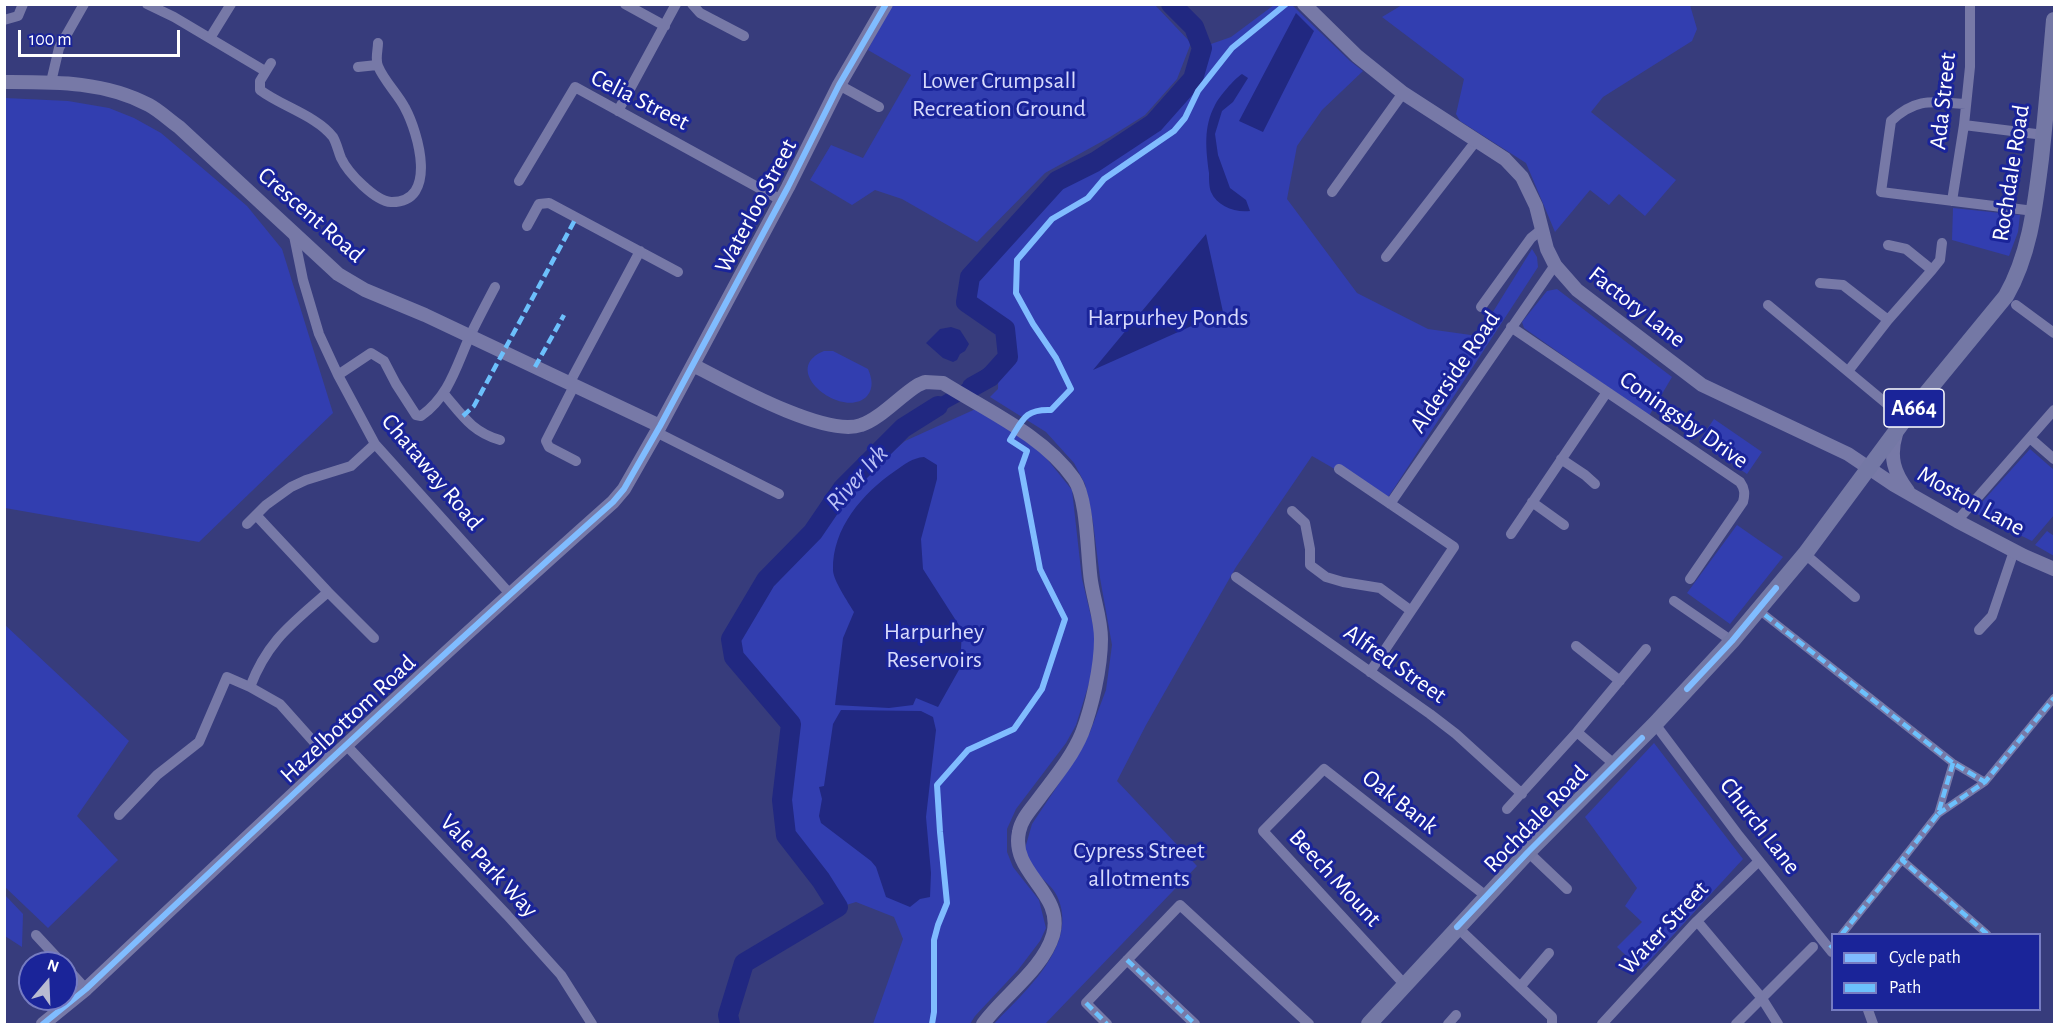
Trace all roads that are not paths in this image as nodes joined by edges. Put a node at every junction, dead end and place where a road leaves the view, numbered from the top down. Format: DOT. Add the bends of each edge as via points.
graph roads {
  1 [pos="22,4"];
  2 [pos="84,4"];
  3 [pos="147,4"];
  4 [pos="231,4"];
  5 [pos="625,4"];
  6 [pos="676,4"];
  7 [pos="692,4"];
  8 [pos="886,4"];
  9 [pos="1304,4"];
  10 [pos="1970,4"];
  11 [pos="4,20"];
  12 [pos="2055,20"];
  13 [pos="665,26"];
  14 [pos="744,36"];
  15 [pos="210,38"];
  16 [pos="2054,40"];
  17 [pos="378,43"];
  18 [pos="377,65"];
  19 [pos="358,67"];
  20 [pos="564,81"];
  21 [pos="4,82"];
  22 [pos="51,82"];
  23 [pos="838,86"];
  24 [pos="575,87"];
  25 [pos="1403,93"];
  26 [pos="1966,104"];
  27 [pos="879,107"];
  28 [pos="618,111"];
  29 [pos="1964,125"];
  30 [pos="2044,135"];
  31 [pos="1476,141"];
  32 [pos="519,181"];
  33 [pos="1332,192"];
  34 [pos="781,200"];
  35 [pos="1952,201"];
  36 [pos="2034,211"];
  37 [pos="526,226"];
  38 [pos="1541,230"];
  39 [pos="293,231"];
  40 [pos="1942,243"];
  41 [pos="1888,245"];
  42 [pos="640,252"];
  43 [pos="1386,257"];
  44 [pos="1555,265"];
  45 [pos="1932,270"];
  46 [pos="678,272"];
  47 [pos="1820,283"];
  48 [pos="495,287"];
  49 [pos="2016,304"];
  50 [pos="1768,305"];
  51 [pos="1481,307"];
  52 [pos="1888,320"];
  53 [pos="1511,327"];
  54 [pos="2055,333"];
  55 [pos="470,336"];
  56 [pos="693,365"];
  57 [pos="1849,370"];
  58 [pos="338,375"];
  59 [pos="571,385"];
  60 [pos="1606,392"];
  61 [pos="444,394"];
  62 [pos="2055,410"];
  63 [pos="1903,421"];
  64 [pos="658,429"];
  65 [pos="2030,438"];
  66 [pos="500,440"];
  67 [pos="375,444"];
  68 [pos="1561,459"];
  69 [pos="2055,459"];
  70 [pos="576,461"];
  71 [pos="1868,468"];
  72 [pos="1339,469"];
  73 [pos="1595,484"];
  74 [pos="779,494"];
  75 [pos="1912,496"];
  76 [pos="1532,502"];
  77 [pos="1390,504"];
  78 [pos="1292,511"];
  79 [pos="256,515"];
  80 [pos="1957,521"];
  81 [pos="247,524"];
  82 [pos="1564,525"];
  83 [pos="1511,534"];
  84 [pos="2014,551"];
  85 [pos="1805,554"];
  86 [pos="2055,570"];
  87 [pos="1236,577"];
  88 [pos="1690,579"];
  89 [pos="328,592"];
  90 [pos="510,594"];
  91 [pos="1855,597"];
  92 [pos="1674,601"];
  93 [pos="1410,610"];
  94 [pos="1765,615"];
  95 [pos="1979,630"];
  96 [pos="374,638"];
  97 [pos="1732,641"];
  98 [pos="1576,646"];
  99 [pos="1646,649"];
  100 [pos="1370,672"];
  101 [pos="1620,681"];
  102 [pos="250,687"];
  103 [pos="2055,698"];
  104 [pos="1655,724"];
  105 [pos="1577,732"];
  106 [pos="346,745"];
  107 [pos="330,760"];
  108 [pos="1614,764"];
  109 [pos="1953,764"];
  110 [pos="1985,782"];
  111 [pos="1522,794"];
  112 [pos="1292,800"];
  113 [pos="1507,809"];
  114 [pos="1938,814"];
  115 [pos="119,815"];
  116 [pos="1528,852"];
  117 [pos="1902,860"];
  118 [pos="1759,861"];
  119 [pos="1567,889"];
  120 [pos="1486,896"];
  121 [pos="1697,921"];
  122 [pos="1457,927"];
  123 [pos="1843,933"];
  124 [pos="1986,933"];
  125 [pos="36,935"];
  126 [pos="1813,947"];
  127 [pos="1831,948"];
  128 [pos="51,951"];
  129 [pos="1549,953"];
  130 [pos="1127,960"];
  131 [pos="78,980"];
  132 [pos="1405,985"];
  133 [pos="1520,987"];
  134 [pos="86,989"];
  135 [pos="1761,997"];
  136 [pos="1456,1015"];
  137 [pos="43,1024"];
  138 [pos="592,1024"];
  139 [pos="983,1024"];
  140 [pos="1107,1024"];
  141 [pos="1195,1024"];
  142 [pos="1309,1024"];
  143 [pos="1368,1024"];
  144 [pos="1448,1024"];
  145 [pos="1552,1024"];
  146 [pos="1602,1024"];
  147 [pos="1736,1024"];
  148 [pos="1778,1024"];
  1 -- 11 [label="street" via="18,16"];
  2 -- 22 [label="street" via="59,48"];
  3 -- 15 [label="street"];
  4 -- 15 [label="street"];
  5 -- 13 [label="street"];
  6 -- 13 [label="street"];
  7 -- 14 [label="street" via="700,13"];
  8 -- 23 [label="street, Waterloo Street"];
  9 -- 25 [label="street, Factory Lane" via="1357,56"];
  10 -- 26 [label="street, Ada Street"];
  12 -- 16 [label="main road, Rochdale Road / A664"];
  13 -- 28 [label="street"];
  15 -- 18 [label="street" via="268,67 260,90 316,123 333,138 341,158 372,194 393,202 404,200 418,187 421,165 406,110"];
  16 -- 30 [label="main road, Rochdale Road / A664"];
  17 -- 18 [label="street"];
  18 -- 19 [label="street"];
  20 -- 24 [label="street"];
  21 -- 22 [label="street, Crescent Road"];
  22 -- 39 [label="street, Crescent Road" via="100,87 152,106"];
  23 -- 27 [label="street"];
  23 -- 34 [label="street, Waterloo Street"];
  24 -- 28 [label="street, Celia Street"];
  24 -- 32 [label="street, Celia Street"];
  25 -- 31 [label="street, Factory Lane"];
  25 -- 33 [label="street"];
  26 -- 29 [label="street, Ada Street"];
  26 -- 35 [label="street" via="1930,101 1905,108 1891,121 1881,192"];
  28 -- 34 [label="street, Celia Street"];
  29 -- 30 [label="street"];
  29 -- 35 [label="street, Ada Street"];
  30 -- 36 [label="main road, Rochdale Road / A664"];
  31 -- 38 [label="street, Factory Lane" via="1505,159 1522,177 1536,206"];
  31 -- 43 [label="street"];
  34 -- 56 [label="street, Waterloo Street"];
  35 -- 36 [label="street"];
  36 -- 63 [label="main road, Rochdale Road / A664" via="2030,236 2006,296"];
  37 -- 42 [label="street" via="539,204 549,203"];
  38 -- 44 [label="street, Factory Lane"];
  38 -- 51 [label="street"];
  39 -- 55 [label="street, Crescent Road" via="338,274 365,290"];
  39 -- 58 [label="street, Chataway Road" via="319,334"];
  40 -- 45 [label="street" via="1940,260"];
  41 -- 45 [label="street" via="1906,249"];
  42 -- 46 [label="street"];
  42 -- 59 [label="street"];
  44 -- 53 [label="street, Alderside Road"];
  44 -- 71 [label="street, Factory Lane" via="1576,290 1702,384"];
  45 -- 52 [label="street"];
  47 -- 52 [label="street" via="1844,285"];
  48 -- 55 [label="street"];
  49 -- 54 [label="street"];
  50 -- 57 [label="street"];
  52 -- 57 [label="street"];
  53 -- 60 [label="street, Coningsby Drive"];
  53 -- 77 [label="street, Alderside Road"];
  55 -- 59 [label="street, Crescent Road"];
  55 -- 61 [label="street"];
  56 -- 64 [label="street, Waterloo Street"];
  56 -- 139 [label="street" via="765,402 845,428 866,423 918,385 943,382 1051,453 1081,489 1101,640 1095,686 1082,733 1066,762 1024,818 1017,845 1021,861 1049,898 1054,915 1053,935 1042,957"];
  57 -- 63 [label="street"];
  58 -- 61 [label="street" via="372,353 384,361 416,415 431,409"];
  58 -- 67 [label="street, Chataway Road"];
  59 -- 64 [label="street, Crescent Road"];
  59 -- 70 [label="street" via="546,441 549,447"];
  60 -- 68 [label="street"];
  60 -- 88 [label="street, Coningsby Drive" via="1743,487 1743,502"];
  61 -- 66 [label="street" via="473,428"];
  62 -- 65 [label="street"];
  63 -- 71 [label="main road, Rochdale Road / A664"];
  63 -- 75 [label="street" via="1893,446 1893,463"];
  64 -- 74 [label="street"];
  64 -- 90 [label="street, Hazelbottom Road" via="613,502"];
  65 -- 69 [label="street"];
  65 -- 80 [label="street"];
  67 -- 79 [label="street" via="351,466 291,487"];
  67 -- 90 [label="street, Chataway Road"];
  68 -- 73 [label="street"];
  68 -- 76 [label="street"];
  71 -- 75 [label="street, Moston Lane"];
  71 -- 85 [label="main road, Rochdale Road / A664"];
  72 -- 77 [label="street"];
  75 -- 80 [label="street, Moston Lane"];
  76 -- 82 [label="street"];
  76 -- 83 [label="street"];
  77 -- 93 [label="street" via="1454,547"];
  78 -- 93 [label="street" via="1305,523 1310,565 1326,577 1380,588"];
  79 -- 81 [label="street"];
  79 -- 89 [label="street"];
  80 -- 84 [label="street, Moston Lane"];
  84 -- 86 [label="street, Moston Lane"];
  84 -- 95 [label="street" via="1992,616"];
  85 -- 91 [label="street"];
  85 -- 97 [label="main road, Rochdale Road / A664"];
  87 -- 100 [label="street, Alfred Street"];
  89 -- 96 [label="street"];
  89 -- 102 [label="street" via="273,642"];
  90 -- 106 [label="street, Hazelbottom Road"];
  92 -- 97 [label="street"];
  93 -- 100 [label="street"];
  94 -- 109 [label="street"];
  97 -- 104 [label="main road, Rochdale Road / A664"];
  98 -- 101 [label="street"];
  99 -- 101 [label="street"];
  100 -- 111 [label="street, Alfred Street" via="1456,734"];
  101 -- 105 [label="street"];
  102 -- 107 [label="street" via="280,704"];
  102 -- 115 [label="street" via="227,677 199,742 157,775"];
  103 -- 110 [label="street"];
  104 -- 108 [label="main road, Rochdale Road / A664"];
  104 -- 118 [label="street, Church Lane"];
  105 -- 108 [label="street"];
  105 -- 111 [label="street"];
  106 -- 107 [label="street, Hazelbottom Road"];
  106 -- 138 [label="street, Vale Park Way" via="561,975"];
  107 -- 134 [label="street, Hazelbottom Road"];
  108 -- 116 [label="main road, Rochdale Road / A664"];
  109 -- 110 [label="street"];
  109 -- 114 [label="street"];
  110 -- 114 [label="street"];
  111 -- 113 [label="street"];
  112 -- 120 [label="street, Oak Bank" via="1324,769"];
  112 -- 132 [label="street, Beech Mount" via="1263,831"];
  114 -- 117 [label="street"];
  116 -- 119 [label="street"];
  116 -- 120 [label="main road, Rochdale Road / A664"];
  117 -- 123 [label="street"];
  117 -- 124 [label="street"];
  118 -- 121 [label="street, Water Street"];
  118 -- 127 [label="street, Church Lane"];
  120 -- 122 [label="main road, Rochdale Road / A664"];
  121 -- 135 [label="street"];
  121 -- 146 [label="street, Water Street"];
  122 -- 132 [label="main road, Rochdale Road / A664"];
  122 -- 133 [label="street"];
  125 -- 128 [label="street"];
  126 -- 135 [label="street"];
  129 -- 133 [label="street"];
  130 -- 140 [label="street" via="1086,1003"];
  130 -- 141 [label="street"];
  130 -- 142 [label="street" via="1180,905"];
  131 -- 134 [label="street"];
  132 -- 143 [label="main road, Rochdale Road / A664"];
  133 -- 145 [label="street" via="1552,1017"];
  134 -- 137 [label="street, Hazelbottom Road"];
  135 -- 147 [label="street"];
  135 -- 148 [label="street"];
  136 -- 144 [label="street"];
}
